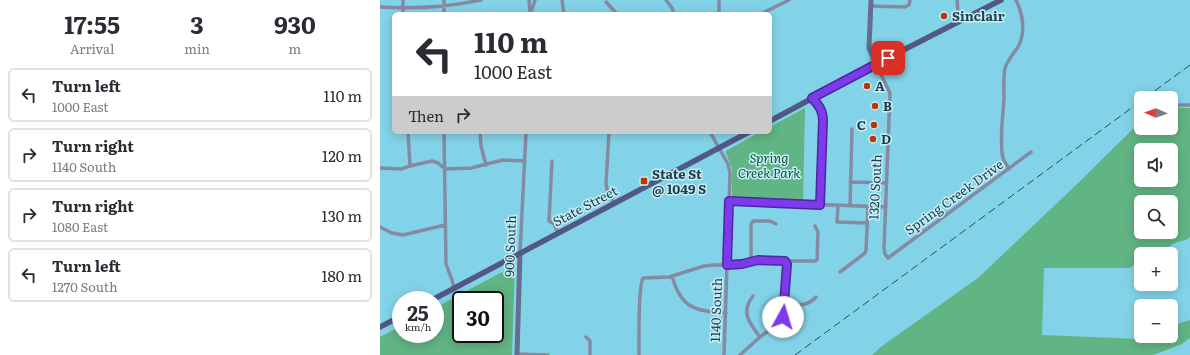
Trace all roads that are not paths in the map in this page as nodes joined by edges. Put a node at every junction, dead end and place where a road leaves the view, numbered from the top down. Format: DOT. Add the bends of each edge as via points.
graph roads {
  1 [pos="403,0"];
  2 [pos="444,0"];
  3 [pos="481,0"];
  4 [pos="530,0"];
  5 [pos="535,0"];
  6 [pos="562,0"];
  7 [pos="666,0"];
  8 [pos="719,0"];
  9 [pos="788,0"];
  10 [pos="872,0"];
  11 [pos="910,0"];
  12 [pos="957,0"];
  13 [pos="1002,0"];
  14 [pos="1016,0"];
  15 [pos="606,2"];
  16 [pos="444,5"];
  17 [pos="871,6"];
  18 [pos="380,7"];
  19 [pos="403,8"];
  20 [pos="403,12"];
  21 [pos="444,12"];
  22 [pos="530,12"];
  23 [pos="530,12"];
  24 [pos="564,12"];
  25 [pos="615,12"];
  26 [pos="672,12"];
  27 [pos="719,12"];
  28 [pos="765,12"];
  29 [pos="961,21"];
  30 [pos="876,64"];
  31 [pos="812,98"];
  32 [pos="1178,105"];
  33 [pos="1190,105"];
  34 [pos="772,120"];
  35 [pos="852,129"];
  36 [pos="408,134"];
  37 [pos="444,134"];
  38 [pos="480,134"];
  39 [pos="526,134"];
  40 [pos="609,134"];
  41 [pos="711,134"];
  42 [pos="745,134"];
  43 [pos="719,148"];
  44 [pos="1031,152"];
  45 [pos="524,161"];
  46 [pos="552,161"];
  47 [pos="486,165"];
  48 [pos="410,166"];
  49 [pos="380,168"];
  50 [pos="445,169"];
  51 [pos="1009,169"];
  52 [pos="850,182"];
  53 [pos="887,184"];
  54 [pos="729,201"];
  55 [pos="614,202"];
  56 [pos="820,205"];
  57 [pos="838,206"];
  58 [pos="850,206"];
  59 [pos="868,207"];
  60 [pos="886,207"];
  61 [pos="867,223"];
  62 [pos="776,224"];
  63 [pos="445,225"];
  64 [pos="815,226"];
  65 [pos="380,227"];
  66 [pos="558,232"];
  67 [pos="520,253"];
  68 [pos="888,258"];
  69 [pos="751,261"];
  70 [pos="785,261"];
  71 [pos="727,265"];
  72 [pos="840,272"];
  73 [pos="672,276"];
  74 [pos="454,288"];
  75 [pos="444,293"];
  76 [pos="753,296"];
  77 [pos="816,297"];
  78 [pos="785,304"];
  79 [pos="726,314"];
  80 [pos="392,321"];
  81 [pos="380,328"];
  82 [pos="586,337"];
  83 [pos="760,337"];
  84 [pos="517,355"];
  85 [pos="548,355"];
  86 [pos="590,355"];
  87 [pos="639,355"];
  88 [pos="724,355"];
  89 [pos="740,355"];
  1 -- 19 [label="street"];
  2 -- 16 [label="street"];
  3 -- 16 [label="street"];
  4 -- 22 [label="street"];
  5 -- 23 [label="street"];
  6 -- 24 [label="street"];
  7 -- 26 [label="street"];
  8 -- 27 [label="street"];
  9 -- 28 [label="street"];
  10 -- 17 [label="street, 1320 South"];
  11 -- 17 [label="street" via="908,6"];
  12 -- 29 [label="street"];
  13 -- 29 [label="main road"];
  14 -- 51 [label="street" via="1023,24 1022,33 1005,69 1004,81 1002,146"];
  15 -- 25 [label="street"];
  16 -- 19 [label="street"];
  16 -- 21 [label="street"];
  17 -- 30 [label="street, 1320 South" via="870,48"];
  18 -- 19 [label="street"];
  19 -- 20 [label="street"];
  29 -- 30 [label="main road"];
  30 -- 31 [label="main road"];
  30 -- 53 [label="street, 1320 South" via="890,93"];
  31 -- 34 [label="main road"];
  31 -- 56 [label="street" via="822,111 823,121"];
  32 -- 33 [label="street"];
  35 -- 52 [label="street"];
  36 -- 48 [label="street"];
  37 -- 50 [label="street"];
  38 -- 47 [label="street"];
  39 -- 45 [label="street, 900 South"];
  40 -- 55 [label="street" via="606,183"];
  41 -- 43 [label="street, 1140 South"];
  42 -- 43 [label="main road, State Street"];
  43 -- 54 [label="street, 1140 South" via="728,167"];
  43 -- 55 [label="main road, State Street"];
  44 -- 51 [label="street, Spring Creek Drive"];
  45 -- 47 [label="street" via="503,160"];
  45 -- 67 [label="street, 900 South"];
  46 -- 66 [label="street" via="549,221"];
  47 -- 50 [label="street"];
  48 -- 49 [label="street" via="401,169"];
  48 -- 50 [label="street" via="431,162 438,163"];
  50 -- 63 [label="street"];
  51 -- 68 [label="street, Spring Creek Drive"];
  52 -- 53 [label="street"];
  52 -- 58 [label="street"];
  53 -- 60 [label="street, 1320 South"];
  54 -- 56 [label="street"];
  54 -- 71 [label="street, 1140 South"];
  55 -- 66 [label="main road, State Street"];
  56 -- 57 [label="street"];
  57 -- 58 [label="street"];
  57 -- 61 [label="street" via="837,222"];
  58 -- 59 [label="street"];
  59 -- 60 [label="street"];
  59 -- 61 [label="street"];
  60 -- 68 [label="street, 1320 South" via="884,248"];
  61 -- 72 [label="street" via="865,253"];
  62 -- 69 [label="street" via="770,221 753,221"];
  63 -- 65 [label="street" via="403,235"];
  63 -- 74 [label="street" via="446,264"];
  64 -- 70 [label="street" via="818,232 817,260"];
  66 -- 67 [label="main road, State Street"];
  67 -- 74 [label="main road, State Street"];
  67 -- 84 [label="street, 900 South"];
  69 -- 70 [label="street"];
  69 -- 71 [label="street"];
  70 -- 78 [label="street"];
  71 -- 73 [label="street" via="704,266"];
  71 -- 79 [label="street, 1140 South"];
  73 -- 79 [label="street" via="682,300 692,308"];
  73 -- 87 [label="street" via="642,279"];
  74 -- 75 [label="main road, State Street"];
  76 -- 83 [label="street" via="748,302 748,317"];
  77 -- 78 [label="street" via="805,304"];
  78 -- 83 [label="street" via="783,318"];
  79 -- 88 [label="street, 1140 South"];
  80 -- 81 [label="main road"];
  82 -- 86 [label="street" via="590,341"];
  83 -- 89 [label="street"];
  84 -- 85 [label="street"];
}
